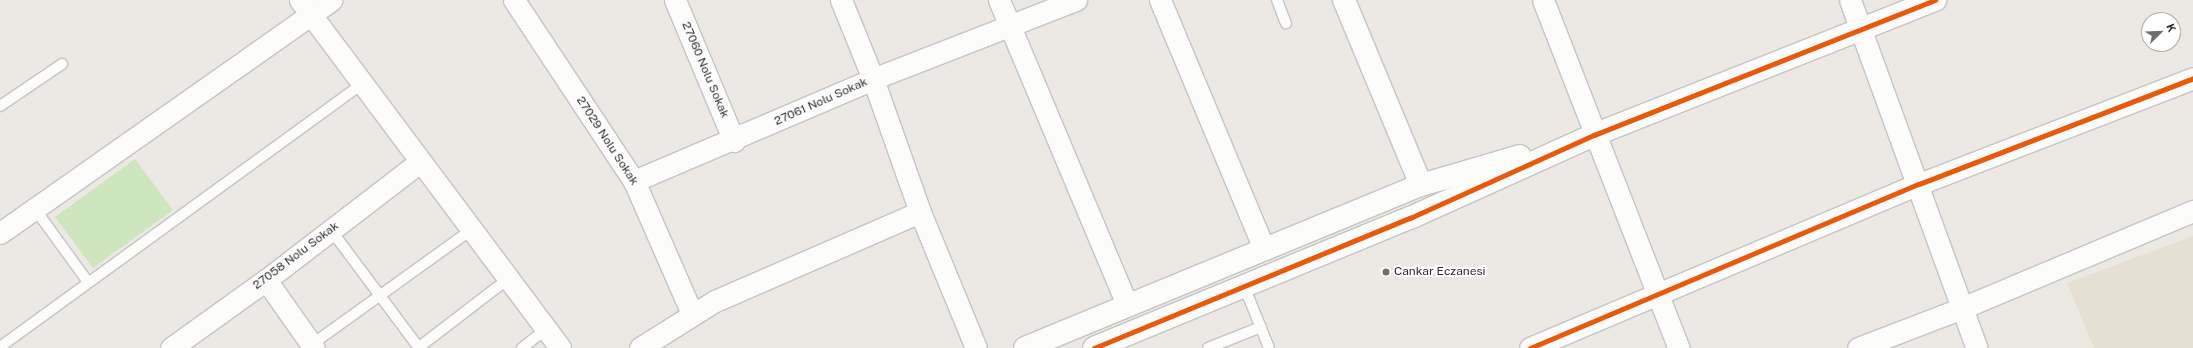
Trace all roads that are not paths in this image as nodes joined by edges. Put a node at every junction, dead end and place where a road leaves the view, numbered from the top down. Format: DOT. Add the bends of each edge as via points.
graph roads {
  1 [pos="331,0"];
  2 [pos="514,0"];
  3 [pos="675,0"];
  4 [pos="842,0"];
  5 [pos="999,0"];
  6 [pos="1076,0"];
  7 [pos="1160,0"];
  8 [pos="1277,0"];
  9 [pos="1344,0"];
  10 [pos="1543,0"];
  11 [pos="1850,0"];
  12 [pos="1934,0"];
  13 [pos="305,8"];
  14 [pos="1286,23"];
  15 [pos="1009,24"];
  16 [pos="1861,29"];
  17 [pos="62,64"];
  18 [pos="2193,78"];
  19 [pos="873,79"];
  20 [pos="362,84"];
  21 [pos="0,106"];
  22 [pos="1594,135"];
  23 [pos="734,141"];
  24 [pos="420,162"];
  25 [pos="634,181"];
  26 [pos="1919,184"];
  27 [pos="1420,185"];
  28 [pos="35,208"];
  29 [pos="2193,211"];
  30 [pos="920,212"];
  31 [pos="330,230"];
  32 [pos="471,230"];
  33 [pos="0,233"];
  34 [pos="1264,249"];
  35 [pos="266,280"];
  36 [pos="508,280"];
  37 [pos="88,282"];
  38 [pos="1244,286"];
  39 [pos="1658,294"];
  40 [pos="380,295"];
  41 [pos="1127,304"];
  42 [pos="1962,308"];
  43 [pos="692,314"];
  44 [pos="1260,327"];
  45 [pos="546,329"];
  46 [pos="1119,343"];
  47 [pos="313,346"];
  48 [pos="0,347"];
  49 [pos="171,348"];
  50 [pos="418,348"];
  51 [pos="522,348"];
  52 [pos="560,348"];
  53 [pos="640,348"];
  54 [pos="976,348"];
  55 [pos="1025,348"];
  56 [pos="1094,348"];
  57 [pos="1208,348"];
  58 [pos="1269,348"];
  59 [pos="1530,348"];
  60 [pos="1679,348"];
  61 [pos="1858,348"];
  62 [pos="1977,348"];
  1 -- 13 [label="street"];
  2 -- 25 [label="street, 27029 Nolu Sokak"];
  3 -- 23 [label="street, 27060 Nolu Sokak"];
  4 -- 19 [label="street"];
  5 -- 15 [label="street"];
  6 -- 15 [label="street, 27061 Nolu Sokak"];
  7 -- 34 [label="street"];
  8 -- 14 [label="lane"];
  9 -- 27 [label="street"];
  10 -- 22 [label="street"];
  11 -- 16 [label="street"];
  12 -- 16 [label="street"];
  13 -- 20 [label="street"];
  13 -- 28 [label="street"];
  15 -- 19 [label="street, 27061 Nolu Sokak"];
  15 -- 41 [label="street"];
  16 -- 22 [label="street"];
  16 -- 26 [label="street"];
  17 -- 21 [label="lane"];
  18 -- 26 [label="street"];
  19 -- 23 [label="street, 27061 Nolu Sokak"];
  19 -- 30 [label="street"];
  20 -- 24 [label="street"];
  20 -- 37 [label="lane"];
  22 -- 27 [label="street"];
  22 -- 38 [label="street" via="1410,218"];
  22 -- 39 [label="street"];
  23 -- 25 [label="street, 27061 Nolu Sokak"];
  24 -- 31 [label="street, 27058 Nolu Sokak"];
  24 -- 32 [label="street"];
  25 -- 43 [label="street, 27029 Nolu Sokak"];
  26 -- 39 [label="street"];
  26 -- 42 [label="street"];
  27 -- 34 [label="street"];
  28 -- 33 [label="street"];
  28 -- 37 [label="lane"];
  29 -- 42 [label="street"];
  30 -- 43 [label="street" via="715,301"];
  30 -- 54 [label="street"];
  31 -- 35 [label="street, 27058 Nolu Sokak"];
  31 -- 40 [label="lane"];
  32 -- 36 [label="street"];
  32 -- 40 [label="lane"];
  34 -- 41 [label="street"];
  35 -- 47 [label="street"];
  35 -- 49 [label="street, 27058 Nolu Sokak"];
  36 -- 45 [label="street"];
  36 -- 50 [label="lane"];
  37 -- 48 [label="lane"];
  38 -- 44 [label="lane"];
  38 -- 46 [label="street"];
  39 -- 59 [label="street"];
  39 -- 60 [label="street"];
  40 -- 47 [label="lane"];
  40 -- 50 [label="lane"];
  41 -- 55 [label="street"];
  42 -- 61 [label="street"];
  42 -- 62 [label="street"];
  43 -- 53 [label="street"];
  44 -- 57 [label="lane"];
  44 -- 58 [label="lane"];
  45 -- 51 [label="lane"];
  45 -- 52 [label="street"];
  46 -- 56 [label="street"];
}
